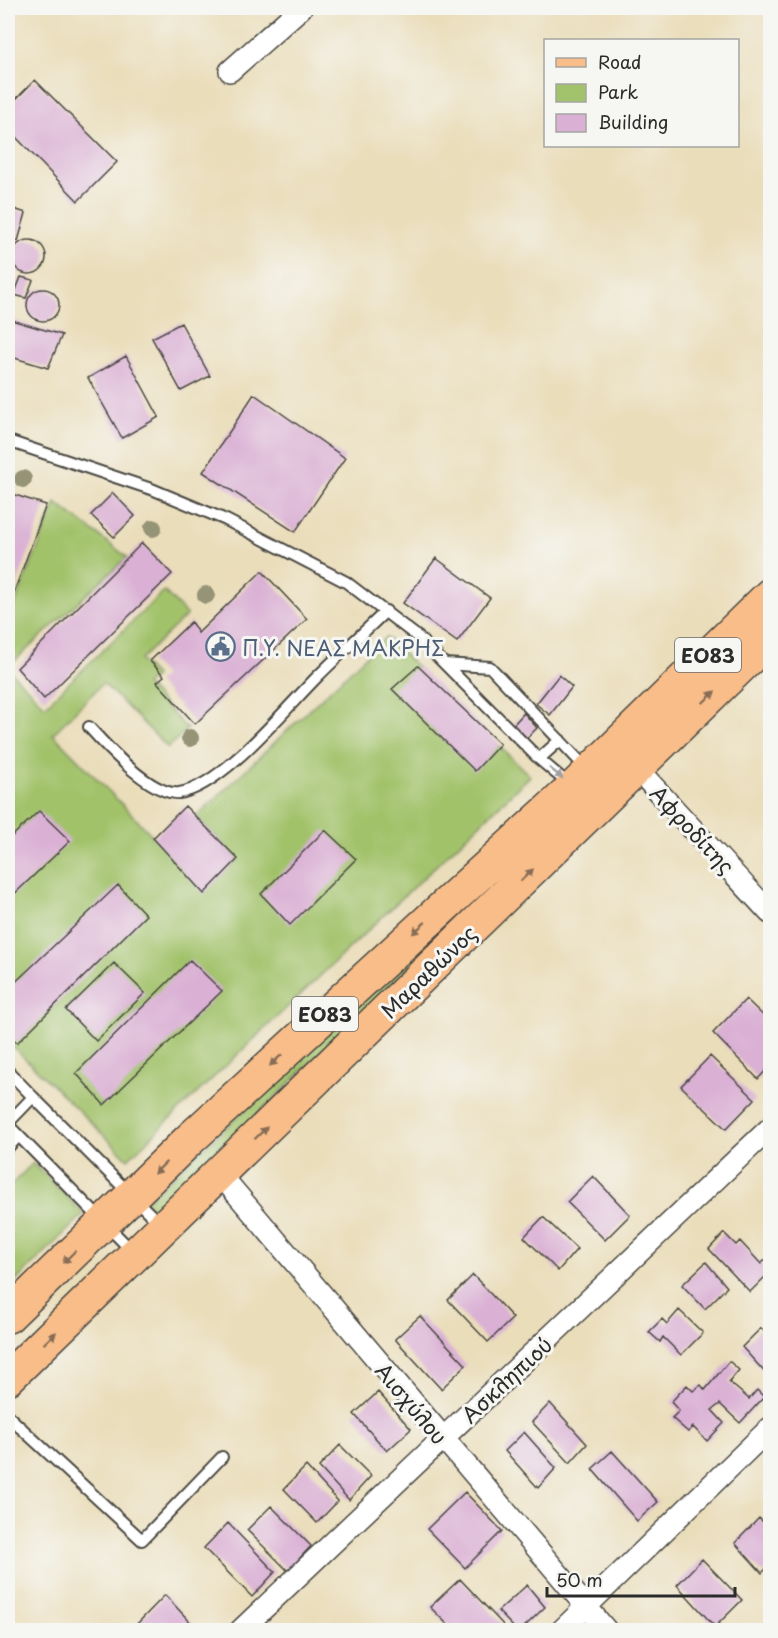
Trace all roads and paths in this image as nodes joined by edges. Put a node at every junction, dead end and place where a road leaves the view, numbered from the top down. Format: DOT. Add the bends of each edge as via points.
graph roads {
  1 [pos="301,8"];
  2 [pos="230,71"];
  3 [pos="8,441"];
  4 [pos="771,595"];
  5 [pos="386,610"];
  6 [pos="771,638"];
  7 [pos="445,664"];
  8 [pos="89,727"];
  9 [pos="560,740"];
  10 [pos="626,756"];
  11 [pos="539,759"];
  12 [pos="592,790"];
  13 [pos="771,913"];
  14 [pos="8,1071"];
  15 [pos="33,1097"];
  16 [pos="8,1124"];
  17 [pos="771,1128"];
  18 [pos="19,1136"];
  19 [pos="8,1148"];
  20 [pos="219,1173"];
  21 [pos="123,1186"];
  22 [pos="97,1214"];
  23 [pos="163,1227"];
  24 [pos="135,1254"];
  25 [pos="8,1316"];
  26 [pos="8,1378"];
  27 [pos="8,1416"];
  28 [pos="771,1428"];
  29 [pos="442,1439"];
  30 [pos="222,1457"];
  31 [pos="586,1607"];
  32 [pos="241,1630"];
  33 [pos="562,1630"];
  34 [pos="606,1630"];
  1 -- 2 [label="street"];
  3 -- 5 [label="lane" via="143,486 226,520 346,582"];
  4 -- 10 [label="main road, Μαραθώνος / ΕΟ83"];
  5 -- 7 [label="lane"];
  5 -- 8 [label="lane" via="207,783 178,793 154,785 117,758"];
  10 -- 6 [label="main road, Μαραθώνος / ΕΟ83, one-way"];
  7 -- 9 [label="lane" via="490,667"];
  7 -- 11 [label="lane"];
  9 -- 11 [label="lane"];
  9 -- 12 [label="lane"];
  10 -- 12 [label="main road, Μαραθώνος / ΕΟ83"];
  10 -- 13 [label="street, Αφροδίτης"];
  11 -- 12 [label="lane, one-way"];
  20 -- 12 [label="main road, Μαραθώνος / ΕΟ83, one-way"];
  12 -- 21 [label="main road, Μαραθώνος / ΕΟ83, one-way"];
  14 -- 15 [label="lane"];
  15 -- 16 [label="lane"];
  15 -- 21 [label="lane"];
  16 -- 18 [label="lane"];
  17 -- 29 [label="street, Ασκληπιού"];
  18 -- 19 [label="lane"];
  18 -- 22 [label="lane"];
  20 -- 23 [label="main road, Μαραθώνος / ΕΟ83"];
  20 -- 29 [label="street, Αισχύλου"];
  21 -- 22 [label="main road, Μαραθώνος / ΕΟ83"];
  21 -- 23 [label="lane"];
  22 -- 24 [label="lane"];
  22 -- 25 [label="main road, Μαραθώνος / ΕΟ83, one-way"];
  23 -- 24 [label="main road, Μαραθώνος / ΕΟ83"];
  26 -- 24 [label="main road, Μαραθώνος / ΕΟ83, one-way"];
  27 -- 30 [label="lane" via="142,1540"];
  28 -- 31 [label="street"];
  29 -- 31 [label="street, Αισχύλου"];
  29 -- 32 [label="street, Ασκληπιού"];
  31 -- 33 [label="street"];
  31 -- 34 [label="street, Αισχύλου"];
}
